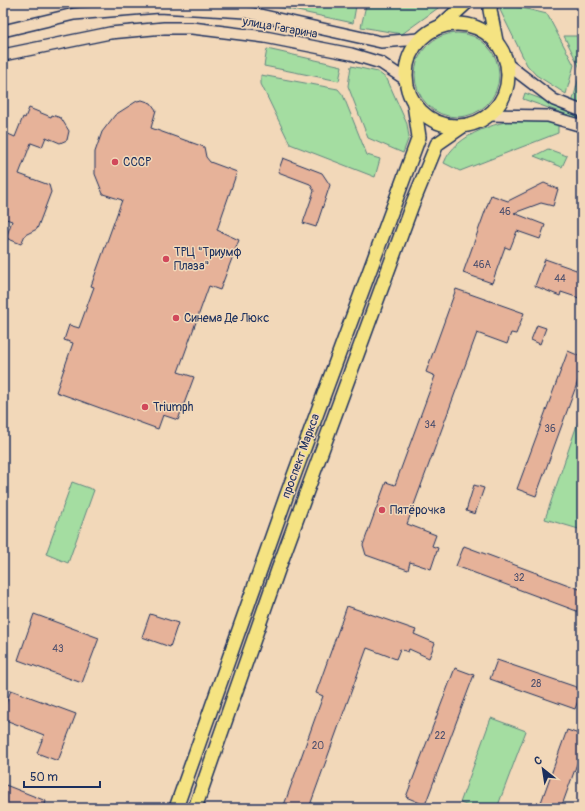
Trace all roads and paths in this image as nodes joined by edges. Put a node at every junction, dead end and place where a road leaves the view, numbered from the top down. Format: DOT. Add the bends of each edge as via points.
graph roads {
  1 [pos="466,3"];
  2 [pos="491,3"];
  3 [pos="442,24"];
  4 [pos="3,31"];
  5 [pos="419,39"];
  6 [pos="496,41"];
  7 [pos="3,55"];
  8 [pos="507,64"];
  9 [pos="405,79"];
  10 [pos="414,104"];
  11 [pos="582,111"];
  12 [pos="489,115"];
  13 [pos="463,126"];
  14 [pos="582,126"];
  15 [pos="176,808"];
  16 [pos="195,808"];
  1 -- 3 [label="main road"];
  2 -- 6 [label="main road"];
  3 -- 5 [label="main road"];
  3 -- 6 [label="main road" via="472,26"];
  4 -- 5 [label="main road, улица Гагарина" via="74,14 159,7 246,12 381,42"];
  5 -- 9 [label="main road" via="411,50 406,64"];
  6 -- 8 [label="main road"];
  7 -- 9 [label="main road, улица Гагарина" via="110,33 192,28 265,37 352,54 381,63"];
  8 -- 11 [label="main road" via="554,100"];
  8 -- 12 [label="main road" via="506,92 499,105"];
  9 -- 10 [label="main road"];
  10 -- 13 [label="main road" via="435,122"];
  10 -- 15 [label="main road, проспект Маркса" via="419,137 261,564"];
  12 -- 13 [label="main road"];
  12 -- 14 [label="main road" via="548,116"];
  13 -- 16 [label="main road, проспект Маркса" via="437,144 412,205 278,570"];
}
